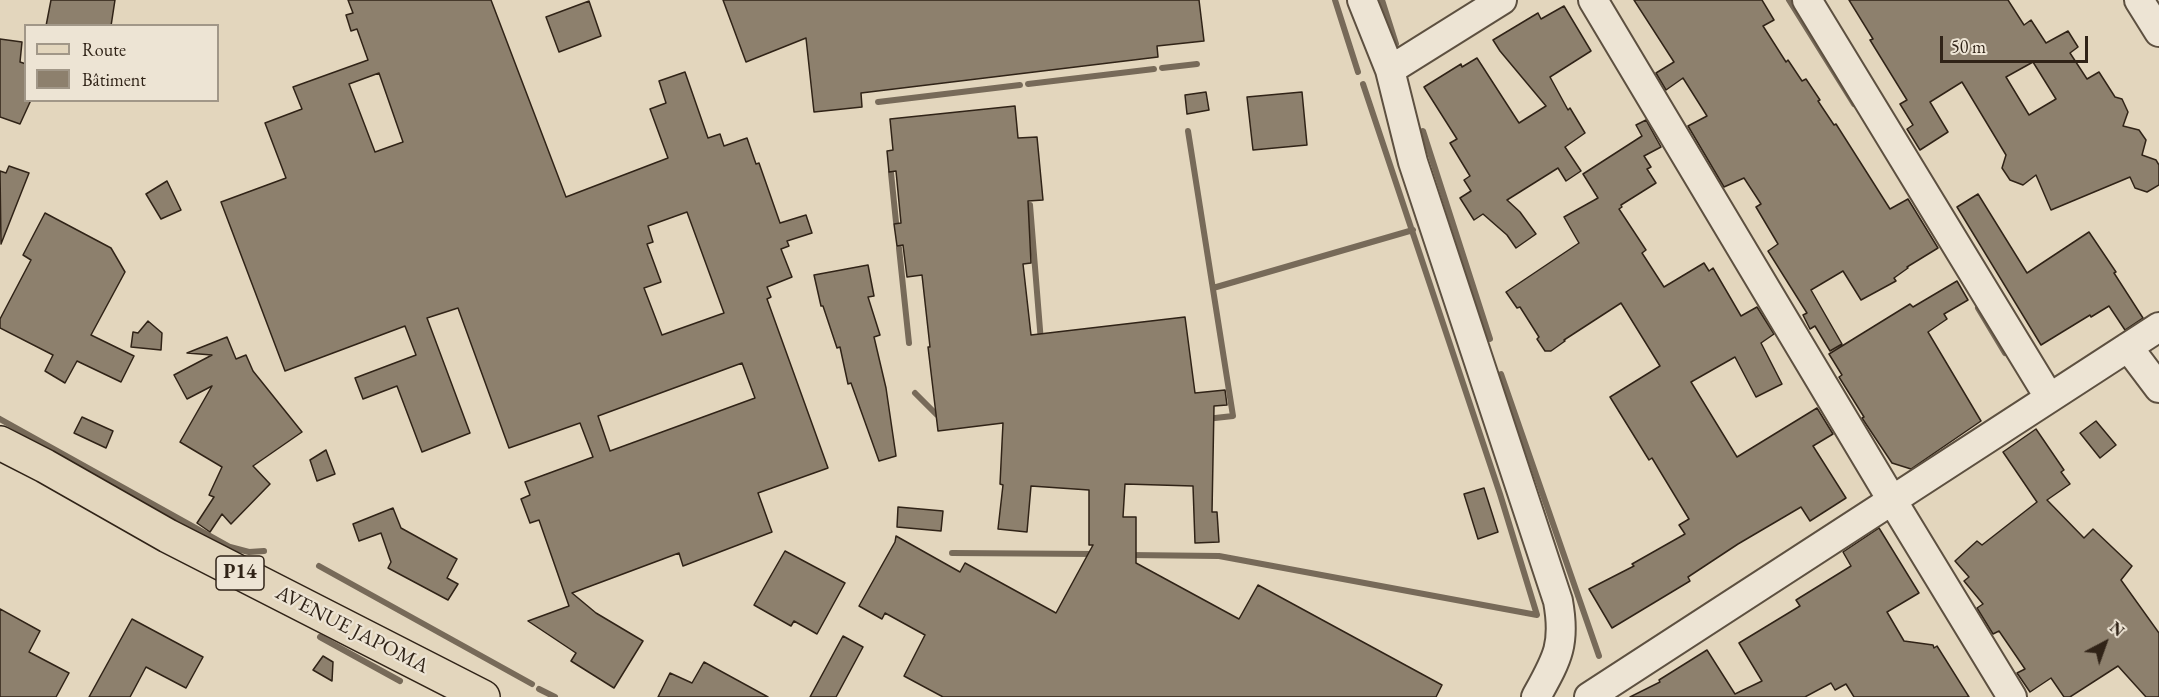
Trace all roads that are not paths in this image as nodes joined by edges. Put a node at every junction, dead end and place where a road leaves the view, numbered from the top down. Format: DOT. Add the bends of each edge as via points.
graph roads {
  1 [pos="1362,0"];
  2 [pos="1502,0"];
  3 [pos="1593,0"];
  4 [pos="1807,0"];
  5 [pos="2139,0"];
  6 [pos="2159,32"];
  7 [pos="1390,70"];
  8 [pos="2159,327"];
  9 [pos="2128,347"];
  10 [pos="2159,388"];
  11 [pos="2049,397"];
  12 [pos="0,443"];
  13 [pos="1892,500"];
  14 [pos="1541,687"];
  15 [pos="483,697"];
  16 [pos="1587,697"];
  17 [pos="2013,697"];
  1 -- 7 [label="street"];
  2 -- 7 [label="street"];
  3 -- 13 [label="street"];
  4 -- 11 [label="street"];
  5 -- 6 [label="street"];
  7 -- 14 [label="street" via="1413,162 1558,601 1560,649"];
  8 -- 9 [label="street"];
  9 -- 10 [label="street"];
  9 -- 11 [label="street"];
  11 -- 13 [label="street"];
  12 -- 15 [label="main road, AVENUE JAPOMA / P14" via="168,536"];
  13 -- 16 [label="street"];
  13 -- 17 [label="street"];
  14 -- 16 [label="street"];
}
